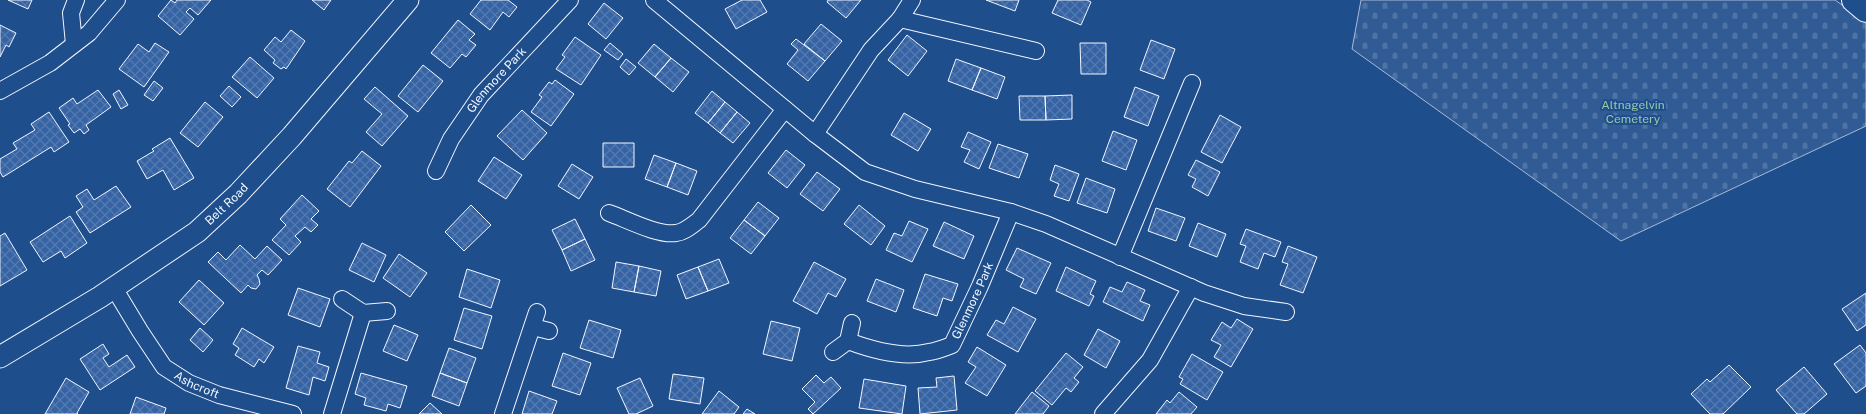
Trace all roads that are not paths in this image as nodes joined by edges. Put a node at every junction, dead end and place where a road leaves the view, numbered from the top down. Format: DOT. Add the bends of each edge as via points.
graph roads {
  1 [pos="76,0"];
  2 [pos="117,0"];
  3 [pos="408,0"];
  4 [pos="570,0"];
  5 [pos="912,0"];
  6 [pos="1854,0"];
  7 [pos="659,1"];
  8 [pos="1866,10"];
  9 [pos="900,19"];
  10 [pos="74,44"];
  11 [pos="1036,51"];
  12 [pos="1192,83"];
  13 [pos="0,91"];
  14 [pos="785,109"];
  15 [pos="815,134"];
  16 [pos="436,171"];
  17 [pos="609,212"];
  18 [pos="1011,212"];
  19 [pos="1120,257"];
  20 [pos="1191,287"];
  21 [pos="114,288"];
  22 [pos="342,299"];
  23 [pos="387,312"];
  24 [pos="1286,312"];
  25 [pos="363,313"];
  26 [pos="852,323"];
  27 [pos="549,331"];
  28 [pos="848,341"];
  29 [pos="833,352"];
  30 [pos="0,357"];
  31 [pos="293,414"];
  32 [pos="332,414"];
  33 [pos="503,414"];
  34 [pos="1103,414"];
  1 -- 10 [label="street" via="71,13"];
  2 -- 10 [label="street" via="89,33"];
  3 -- 21 [label="street, Belt Road" via="238,194 197,232"];
  4 -- 16 [label="street, Glenmore Park" via="481,95 451,139"];
  5 -- 9 [label="street"];
  6 -- 8 [label="main road"];
  7 -- 14 [label="street"];
  9 -- 11 [label="street"];
  9 -- 15 [label="street" via="871,50"];
  10 -- 13 [label="street" via="50,63"];
  12 -- 19 [label="street"];
  14 -- 15 [label="street"];
  14 -- 17 [label="street" via="699,220 685,230 665,233"];
  15 -- 18 [label="street" via="865,172 915,190"];
  18 -- 19 [label="street"];
  18 -- 28 [label="street, Glenmore Park" via="952,345 928,353 905,354 869,349"];
  19 -- 20 [label="street"];
  20 -- 24 [label="street" via="1244,306"];
  20 -- 34 [label="street" via="1150,360"];
  21 -- 30 [label="street, Belt Road"];
  21 -- 31 [label="street, Ashcroft" via="164,367 189,383 219,395"];
  22 -- 25 [label="street"];
  23 -- 25 [label="street"];
  25 -- 32 [label="street"];
  26 -- 28 [label="street"];
  27 -- 33 [label="street" via="535,319"];
  28 -- 29 [label="street"];
}
